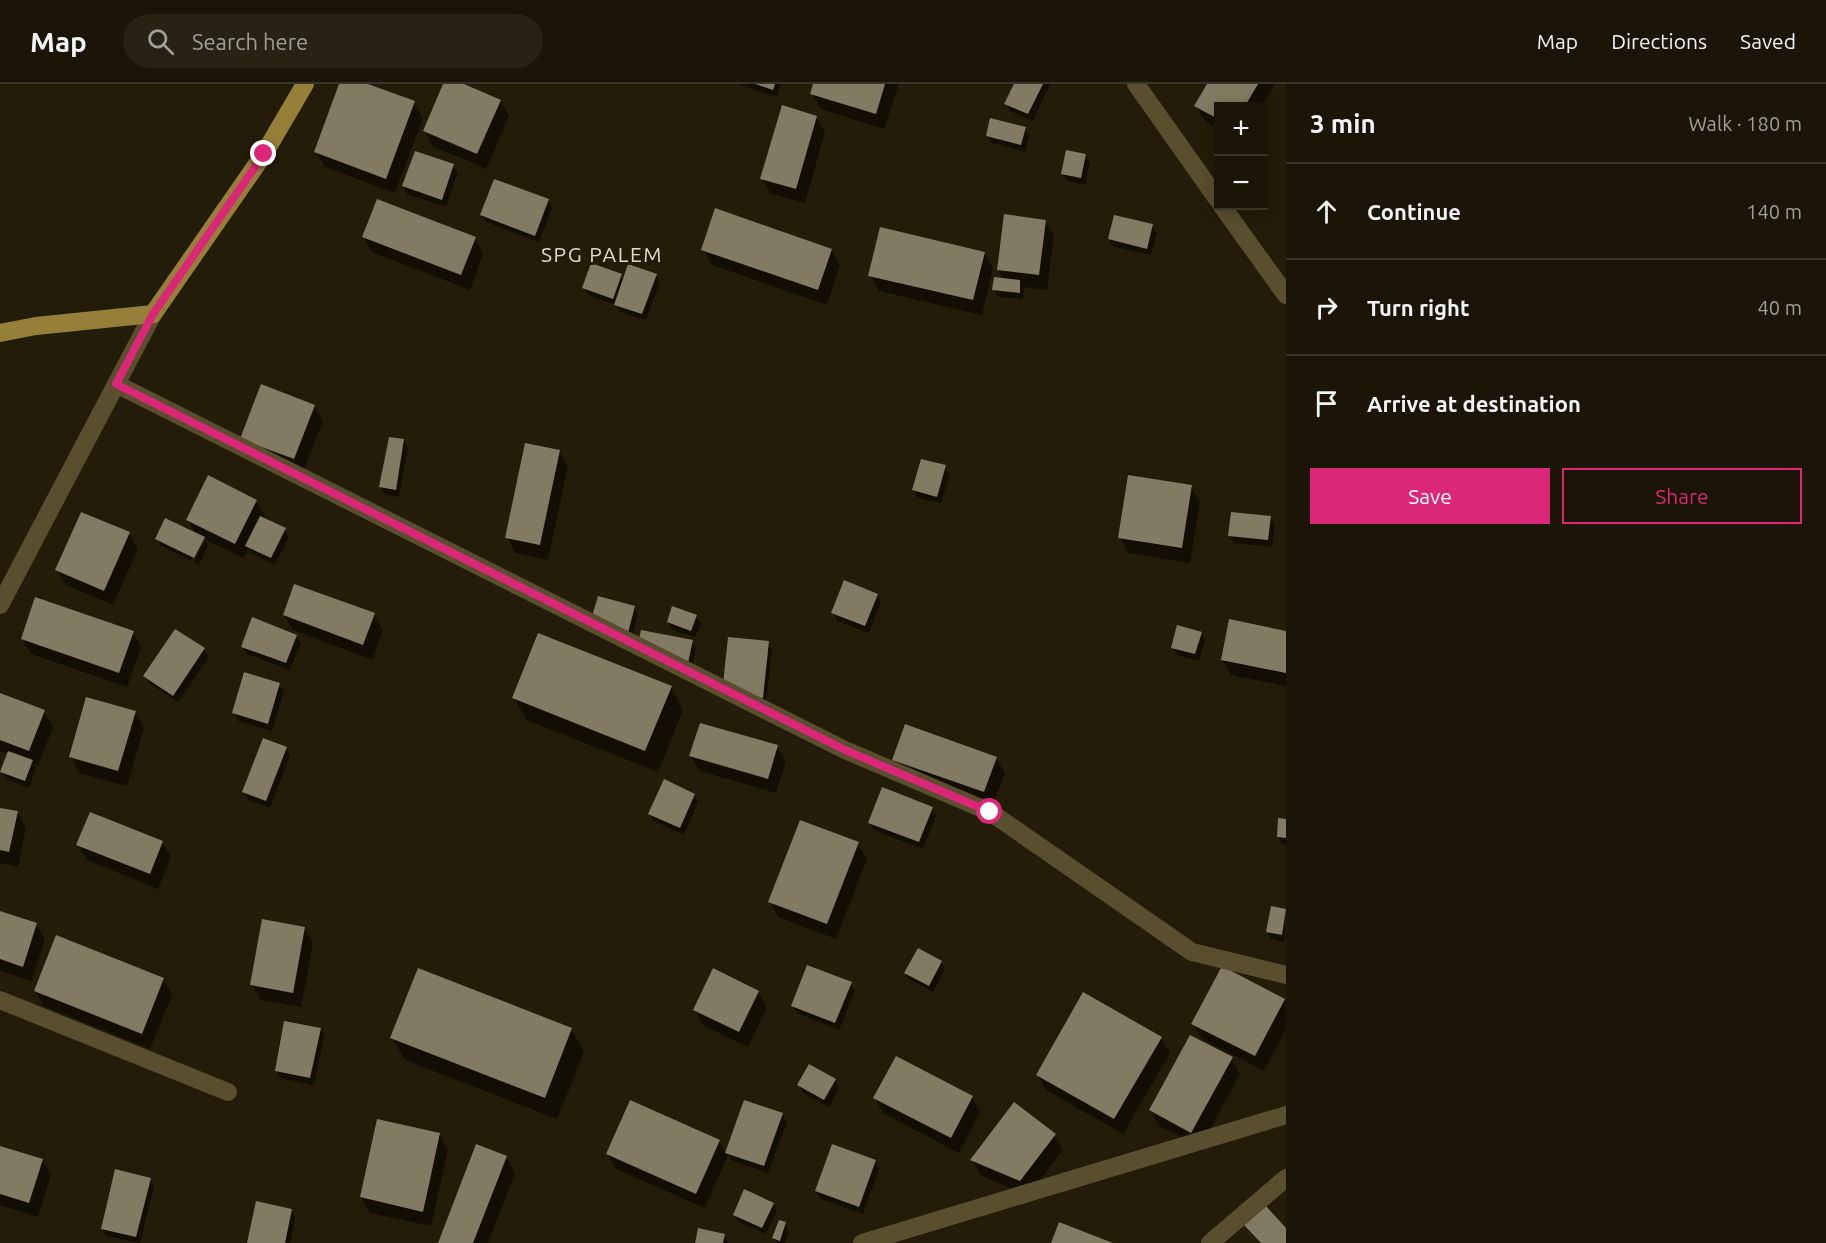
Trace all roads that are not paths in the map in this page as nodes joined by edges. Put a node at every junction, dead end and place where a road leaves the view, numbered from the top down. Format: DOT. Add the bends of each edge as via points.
graph roads {
  1 [pos="305,84"];
  2 [pos="1136,84"];
  3 [pos="1214,194"];
  4 [pos="1225,210"];
  5 [pos="1286,295"];
  6 [pos="153,314"];
  7 [pos="0,333"];
  8 [pos="116,384"];
  9 [pos="0,605"];
  10 [pos="1286,975"];
  11 [pos="0,1000"];
  12 [pos="228,1092"];
  13 [pos="1286,1115"];
  14 [pos="1286,1178"];
  15 [pos="862,1243"];
  16 [pos="1210,1243"];
  1 -- 6 [label="main road" via="264,154"];
  2 -- 3 [label="street"];
  4 -- 5 [label="street"];
  6 -- 7 [label="main road"];
  6 -- 8 [label="street"];
  8 -- 9 [label="street"];
  8 -- 10 [label="street" via="834,745 990,812 1192,952"];
  11 -- 12 [label="street"];
  13 -- 15 [label="street"];
  14 -- 16 [label="street"];
}
